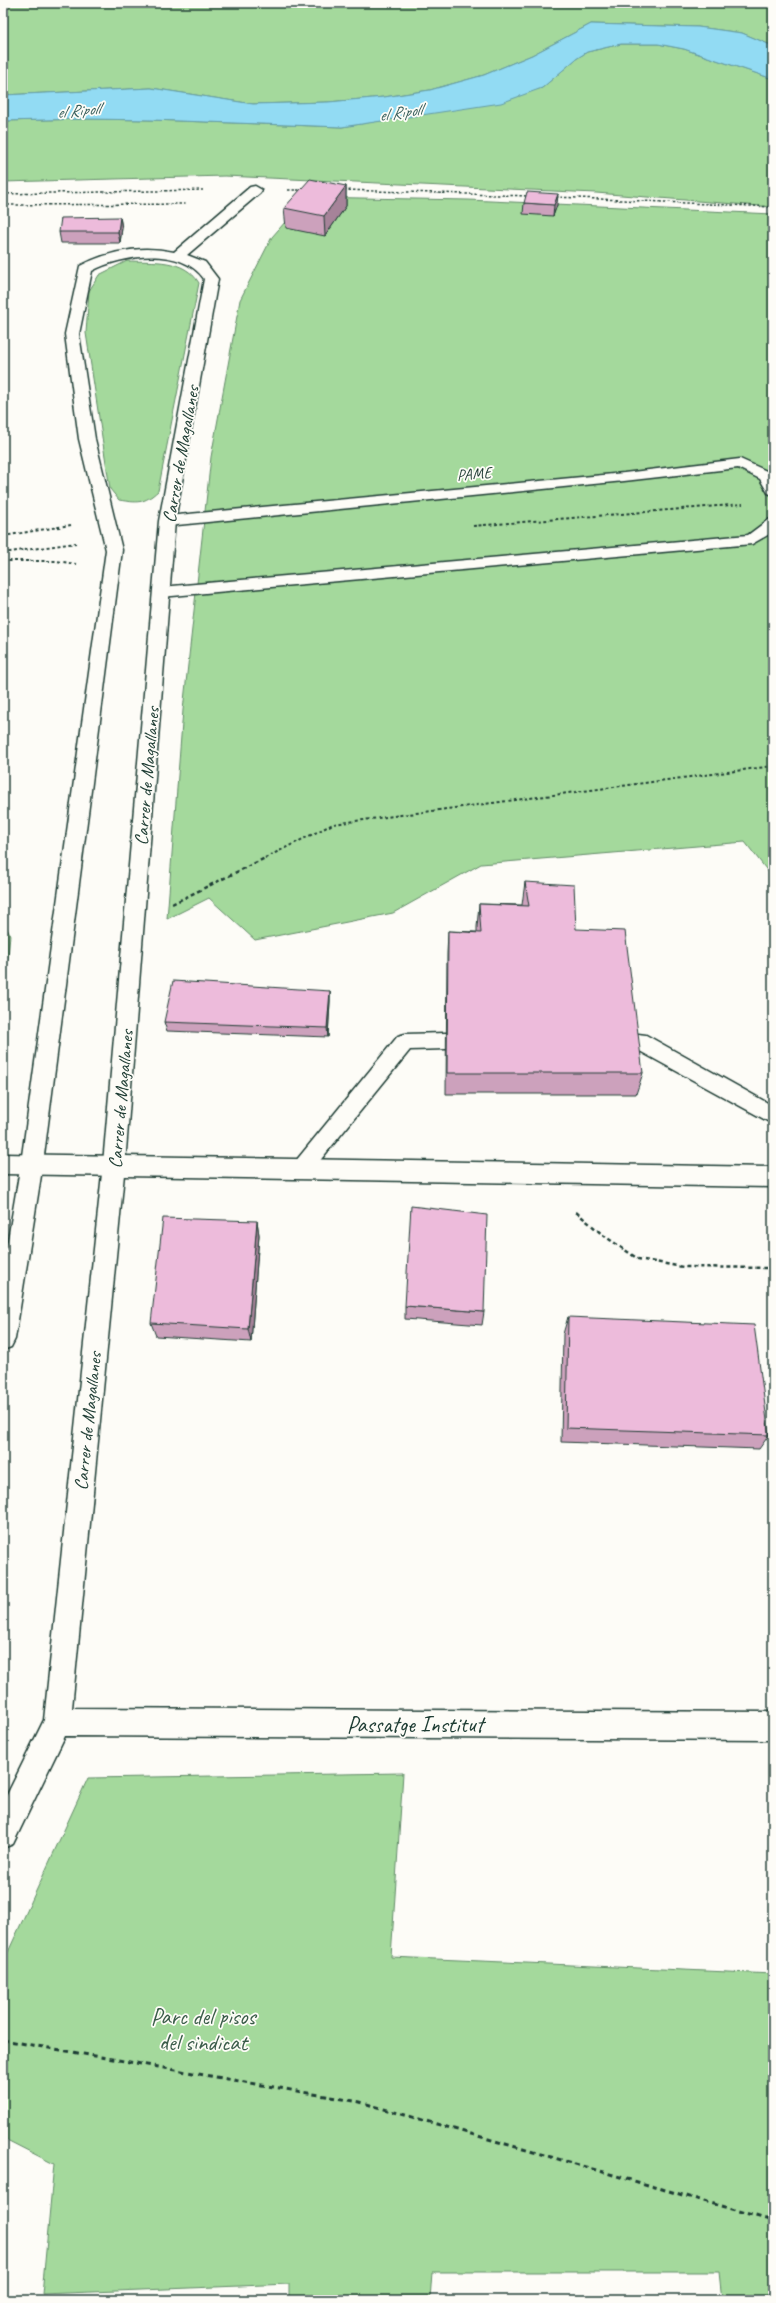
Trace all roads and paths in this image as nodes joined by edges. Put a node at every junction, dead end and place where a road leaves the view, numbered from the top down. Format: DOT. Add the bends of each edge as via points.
graph roads {
  1 [pos="204,190"];
  2 [pos="255,190"];
  3 [pos="304,190"];
  4 [pos="342,190"];
  5 [pos="3,194"];
  6 [pos="530,196"];
  7 [pos="554,197"];
  8 [pos="242,202"];
  9 [pos="3,205"];
  10 [pos="773,207"];
  11 [pos="176,257"];
  12 [pos="773,490"];
  13 [pos="748,503"];
  14 [pos="167,521"];
  15 [pos="773,523"];
  16 [pos="74,524"];
  17 [pos="470,526"];
  18 [pos="3,536"];
  19 [pos="112,538"];
  20 [pos="3,553"];
  21 [pos="3,561"];
  22 [pos="77,564"];
  23 [pos="161,592"];
  24 [pos="773,766"];
  25 [pos="134,923"];
  26 [pos="446,1041"];
  27 [pos="630,1041"];
  28 [pos="773,1116"];
  29 [pos="32,1163"];
  30 [pos="3,1164"];
  31 [pos="114,1164"];
  32 [pos="302,1168"];
  33 [pos="773,1177"];
  34 [pos="574,1209"];
  35 [pos="12,1228"];
  36 [pos="773,1268"];
  37 [pos="3,1339"];
  38 [pos="57,1722"];
  39 [pos="773,1726"];
  40 [pos="3,1834"];
  41 [pos="3,2040"];
  42 [pos="773,2221"];
  1 -- 5 [label="path"];
  2 -- 3 [label="path"];
  2 -- 8 [label="street"];
  4 -- 6 [label="path"];
  7 -- 10 [label="path"];
  8 -- 9 [label="path"];
  8 -- 11 [label="street"];
  11 -- 14 [label="street, Carrer de Magallanes" via="201,265 212,279"];
  11 -- 19 [label="street, Carrer de Magallanes" via="146,252 117,255 99,261 85,269 79,293 72,334 87,439"];
  12 -- 14 [label="lane, PAME" via="766,476 740,463 624,477"];
  13 -- 17 [label="path"];
  14 -- 23 [label="street, Carrer de Magallanes"];
  15 -- 23 [label="lane" via="770,528 752,539"];
  16 -- 18 [label="path"];
  19 -- 20 [label="path"];
  19 -- 29 [label="street, Carrer de Magallanes" via="112,566"];
  21 -- 22 [label="path" via="56,561"];
  23 -- 25 [label="street, Carrer de Magallanes"];
  24 -- 25 [label="path" via="333,824"];
  25 -- 31 [label="street, Carrer de Magallanes"];
  26 -- 32 [label="lane" via="405,1042"];
  27 -- 28 [label="lane" via="639,1041"];
  29 -- 30 [label="street"];
  29 -- 31 [label="street"];
  29 -- 35 [label="street, Carrer de Magallanes"];
  31 -- 32 [label="street"];
  31 -- 38 [label="street, Carrer de Magallanes"];
  32 -- 33 [label="street"];
  34 -- 36 [label="path" via="603,1235 638,1259 683,1267"];
  35 -- 37 [label="street, Carrer de Magallanes"];
  38 -- 39 [label="street, Passatge Institut"];
  38 -- 40 [label="street, Carrer de Magallanes"];
  41 -- 42 [label="path" via="360,2102"];
}
